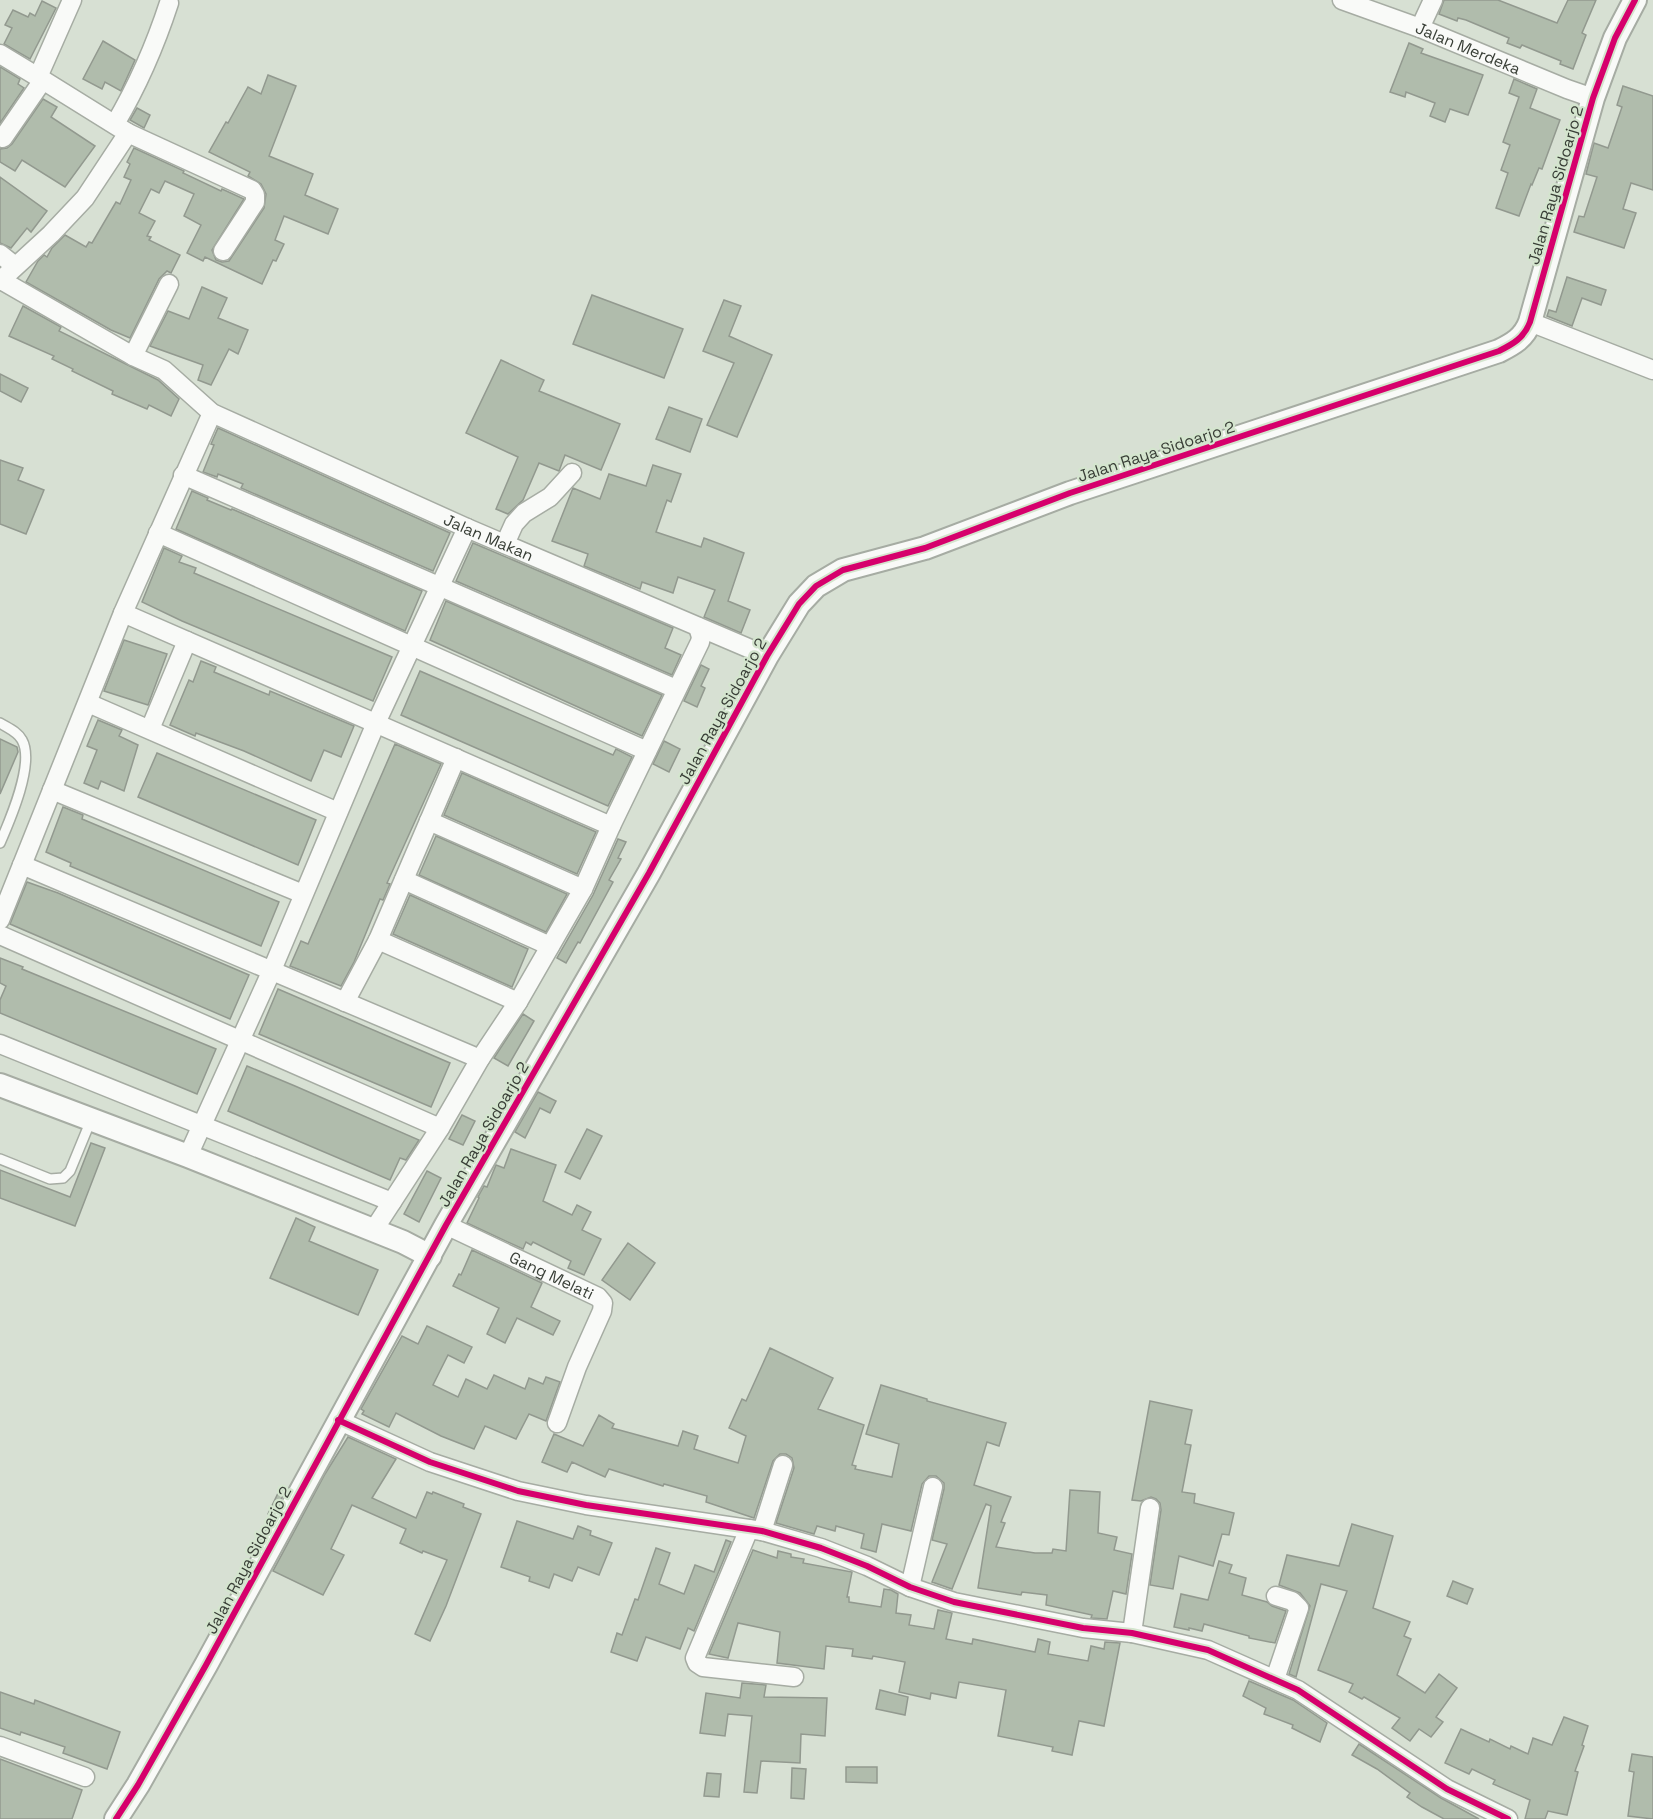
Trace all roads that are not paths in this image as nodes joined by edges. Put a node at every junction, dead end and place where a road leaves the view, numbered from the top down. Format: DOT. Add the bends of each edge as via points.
graph roads {
  1 [pos="72,0"];
  2 [pos="1342,0"];
  3 [pos="1433,0"];
  4 [pos="1635,0"];
  5 [pos="169,3"];
  6 [pos="1420,28"];
  7 [pos="0,54"];
  8 [pos="41,79"];
  9 [pos="1589,97"];
  10 [pos="122,128"];
  11 [pos="3,138"];
  12 [pos="223,251"];
  13 [pos="0,254"];
  14 [pos="15,266"];
  15 [pos="1,280"];
  16 [pos="169,284"];
  17 [pos="1530,322"];
  18 [pos="133,356"];
  19 [pos="1653,370"];
  20 [pos="212,413"];
  21 [pos="572,473"];
  22 [pos="183,475"];
  23 [pos="468,528"];
  24 [pos="158,533"];
  25 [pos="505,544"];
  26 [pos="440,587"];
  27 [pos="123,612"];
  28 [pos="698,627"];
  29 [pos="187,640"];
  30 [pos="411,647"];
  31 [pos="761,655"];
  32 [pos="676,689"];
  33 [pos="88,703"];
  34 [pos="0,723"];
  35 [pos="376,723"];
  36 [pos="150,729"];
  37 [pos="647,751"];
  38 [pos="456,758"];
  39 [pos="52,790"];
  40 [pos="339,812"];
  41 [pos="429,821"];
  42 [pos="4,824"];
  43 [pos="611,826"];
  44 [pos="0,843"];
  45 [pos="22,865"];
  46 [pos="404,880"];
  47 [pos="583,889"];
  48 [pos="303,894"];
  49 [pos="0,921"];
  50 [pos="0,935"];
  51 [pos="378,940"];
  52 [pos="550,946"];
  53 [pos="272,970"];
  54 [pos="345,1002"];
  55 [pos="518,1002"];
  56 [pos="240,1040"];
  57 [pos="0,1044"];
  58 [pos="480,1059"];
  59 [pos="0,1085"];
  60 [pos="91,1120"];
  61 [pos="202,1125"];
  62 [pos="440,1128"];
  63 [pos="188,1156"];
  64 [pos="0,1159"];
  65 [pos="392,1202"];
  66 [pos="446,1225"];
  67 [pos="373,1231"];
  68 [pos="418,1250"];
  69 [pos="339,1420"];
  70 [pos="557,1423"];
  71 [pos="783,1465"];
  72 [pos="933,1487"];
  73 [pos="1150,1508"];
  74 [pos="755,1530"];
  75 [pos="910,1587"];
  76 [pos="1276,1596"];
  77 [pos="1132,1633"];
  78 [pos="794,1677"];
  79 [pos="1275,1679"];
  80 [pos="0,1746"];
  81 [pos="86,1777"];
  82 [pos="116,1819"];
  83 [pos="1508,1819"];
  1 -- 8 [label="street"];
  2 -- 6 [label="street, Jalan Merdeka"];
  3 -- 6 [label="street"];
  4 -- 9 [label="street, Jalan Raya Sidoarjo 2"];
  5 -- 10 [label="street"];
  6 -- 9 [label="street, Jalan Merdeka"];
  7 -- 8 [label="street"];
  8 -- 10 [label="street"];
  8 -- 11 [label="street"];
  9 -- 17 [label="street, Jalan Raya Sidoarjo 2"];
  10 -- 12 [label="street" via="252,190 255,202"];
  10 -- 14 [label="street" via="85,198"];
  13 -- 14 [label="street"];
  14 -- 15 [label="street"];
  15 -- 18 [label="street, Jalan Makan"];
  16 -- 18 [label="street"];
  17 -- 19 [label="street"];
  17 -- 31 [label="street, Jalan Raya Sidoarjo 2" via="1522,337 1499,351 1070,493 924,548 843,570 816,586"];
  18 -- 20 [label="street, Jalan Makan" via="170,375"];
  20 -- 22 [label="street"];
  20 -- 23 [label="street, Jalan Makan"];
  21 -- 25 [label="street" via="550,496 524,513"];
  22 -- 24 [label="street"];
  22 -- 26 [label="street"];
  23 -- 25 [label="street, Jalan Makan"];
  23 -- 26 [label="street"];
  24 -- 27 [label="street"];
  24 -- 30 [label="street"];
  25 -- 28 [label="street, Jalan Makan"];
  26 -- 30 [label="street"];
  26 -- 32 [label="street"];
  27 -- 29 [label="street"];
  27 -- 33 [label="street"];
  28 -- 31 [label="street, Jalan Makan"];
  28 -- 32 [label="street" via="700,642"];
  29 -- 35 [label="street"];
  29 -- 36 [label="street"];
  30 -- 35 [label="street"];
  30 -- 37 [label="street"];
  31 -- 66 [label="street, Jalan Raya Sidoarjo 2" via="649,873"];
  32 -- 37 [label="street"];
  33 -- 36 [label="street"];
  33 -- 39 [label="street"];
  34 -- 42 [label="lane" via="21,737 25,747 17,801"];
  35 -- 38 [label="street"];
  35 -- 40 [label="street"];
  36 -- 40 [label="street"];
  37 -- 43 [label="street"];
  38 -- 41 [label="street"];
  38 -- 43 [label="street"];
  39 -- 45 [label="street"];
  39 -- 48 [label="street"];
  40 -- 48 [label="street"];
  41 -- 46 [label="street"];
  41 -- 47 [label="street"];
  42 -- 44 [label="lane"];
  43 -- 47 [label="street"];
  45 -- 49 [label="street"];
  45 -- 53 [label="street"];
  46 -- 51 [label="street"];
  46 -- 52 [label="street"];
  47 -- 52 [label="street"];
  48 -- 53 [label="street"];
  50 -- 56 [label="street"];
  51 -- 54 [label="street"];
  51 -- 55 [label="street"];
  52 -- 55 [label="street"];
  53 -- 54 [label="street"];
  53 -- 56 [label="street"];
  54 -- 58 [label="street"];
  55 -- 58 [label="street"];
  56 -- 61 [label="street"];
  56 -- 62 [label="street"];
  57 -- 61 [label="street"];
  58 -- 62 [label="street"];
  59 -- 60 [label="street"];
  60 -- 63 [label="street"];
  60 -- 64 [label="lane" via="70,1171 63,1178 50,1179"];
  61 -- 63 [label="street"];
  61 -- 65 [label="street"];
  62 -- 65 [label="street"];
  63 -- 67 [label="street"];
  65 -- 67 [label="street"];
  66 -- 68 [label="street, Jalan Raya Sidoarjo 2"];
  66 -- 70 [label="street, Gang Melati" via="598,1297 603,1304"];
  67 -- 68 [label="street"];
  68 -- 69 [label="street, Jalan Raya Sidoarjo 2"];
  69 -- 74 [label="street" via="430,1462 518,1491"];
  69 -- 82 [label="street, Jalan Raya Sidoarjo 2" via="206,1665"];
  71 -- 74 [label="street"];
  72 -- 75 [label="street"];
  73 -- 77 [label="street"];
  74 -- 75 [label="street" via="821,1548"];
  74 -- 78 [label="street" via="695,1658 703,1667"];
  75 -- 77 [label="street" via="954,1602 1083,1628"];
  76 -- 79 [label="street" via="1299,1608"];
  77 -- 79 [label="street" via="1208,1650"];
  79 -- 83 [label="street" via="1298,1690 1447,1789"];
  80 -- 81 [label="street"];
}
